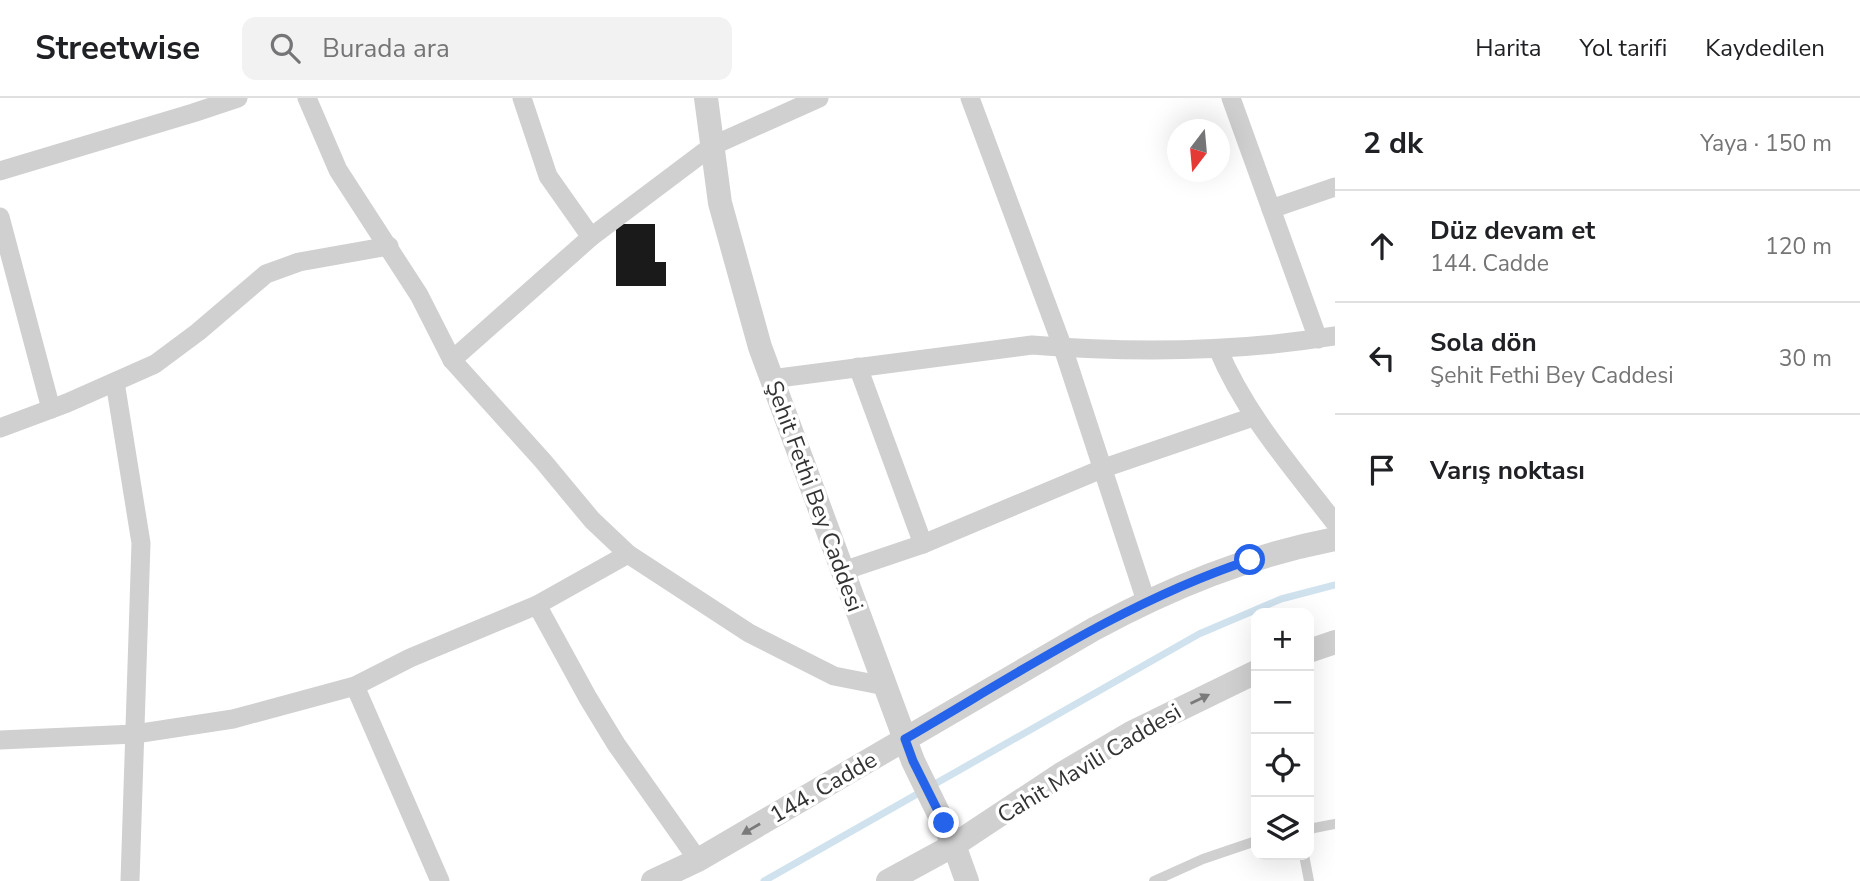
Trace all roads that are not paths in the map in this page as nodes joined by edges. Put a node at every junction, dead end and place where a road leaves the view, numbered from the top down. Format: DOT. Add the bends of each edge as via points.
graph roads {
  1 [pos="238,98"];
  2 [pos="307,98"];
  3 [pos="522,98"];
  4 [pos="706,98"];
  5 [pos="819,98"];
  6 [pos="970,98"];
  7 [pos="1231,98"];
  8 [pos="712,146"];
  9 [pos="0,171"];
  10 [pos="1335,187"];
  11 [pos="1271,209"];
  12 [pos="0,216"];
  13 [pos="592,237"];
  14 [pos="389,246"];
  15 [pos="1327,337"];
  16 [pos="1063,348"];
  17 [pos="1217,349"];
  18 [pos="452,360"];
  19 [pos="858,367"];
  20 [pos="771,379"];
  21 [pos="115,382"];
  22 [pos="51,409"];
  23 [pos="1254,417"];
  24 [pos="0,428"];
  25 [pos="1104,468"];
  26 [pos="1335,523"];
  27 [pos="1335,538"];
  28 [pos="923,544"];
  29 [pos="628,554"];
  30 [pos="843,571"];
  31 [pos="1146,601"];
  32 [pos="537,605"];
  33 [pos="1335,642"];
  34 [pos="1314,649"];
  35 [pos="1251,674"];
  36 [pos="355,686"];
  37 [pos="885,686"];
  38 [pos="135,734"];
  39 [pos="0,740"];
  40 [pos="909,750"];
  41 [pos="1335,824"];
  42 [pos="1314,828"];
  43 [pos="949,834"];
  44 [pos="1251,843"];
  45 [pos="698,860"];
  46 [pos="1305,860"];
  47 [pos="130,881"];
  48 [pos="440,881"];
  49 [pos="653,881"];
  50 [pos="888,881"];
  51 [pos="967,881"];
  52 [pos="1154,881"];
  53 [pos="1310,881"];
  1 -- 9 [label="street"];
  2 -- 14 [label="street" via="338,170"];
  3 -- 13 [label="street" via="548,176"];
  4 -- 8 [label="street, Şehit Fethi Bey Caddesi"];
  5 -- 8 [label="street"];
  6 -- 16 [label="street"];
  7 -- 11 [label="street"];
  8 -- 13 [label="street"];
  8 -- 20 [label="street, Şehit Fethi Bey Caddesi" via="720,203"];
  10 -- 11 [label="street"];
  11 -- 15 [label="street"];
  12 -- 22 [label="street"];
  13 -- 18 [label="street"];
  14 -- 18 [label="street"];
  14 -- 21 [label="street" via="299,262 266,274 155,364"];
  15 -- 17 [label="street"];
  16 -- 17 [label="street"];
  16 -- 19 [label="street" via="1032,345"];
  16 -- 25 [label="street"];
  17 -- 23 [label="street"];
  18 -- 29 [label="street" via="592,520"];
  19 -- 20 [label="street"];
  19 -- 28 [label="street"];
  20 -- 30 [label="street, Şehit Fethi Bey Caddesi"];
  21 -- 22 [label="street"];
  21 -- 38 [label="street" via="141,543"];
  22 -- 24 [label="street"];
  23 -- 25 [label="street"];
  23 -- 26 [label="street"];
  25 -- 28 [label="street"];
  25 -- 31 [label="street"];
  27 -- 31 [label="street, 144. Cadde" via="1250,560"];
  28 -- 30 [label="street"];
  29 -- 32 [label="street"];
  29 -- 37 [label="street" via="761,639 834,676"];
  30 -- 37 [label="street, Şehit Fethi Bey Caddesi"];
  31 -- 40 [label="street, 144. Cadde" via="1094,629"];
  32 -- 36 [label="street"];
  32 -- 45 [label="street" via="587,698"];
  33 -- 34 [label="street"];
  43 -- 35 [label="street, Cahit Mavili Caddesi, one-way" via="1131,733"];
  36 -- 38 [label="street" via="233,719"];
  36 -- 48 [label="street"];
  37 -- 40 [label="street, Şehit Fethi Bey Caddesi"];
  38 -- 39 [label="street"];
  38 -- 47 [label="street"];
  40 -- 43 [label="street, Şehit Fethi Bey Caddesi"];
  40 -- 45 [label="street, 144. Cadde, one-way"];
  41 -- 42 [label="lane"];
  43 -- 50 [label="street, Cahit Mavili Caddesi"];
  43 -- 51 [label="street, Şehit Fethi Bey Caddesi"];
  44 -- 52 [label="lane"];
  45 -- 49 [label="street, 144. Cadde"];
  46 -- 53 [label="lane"];
}
